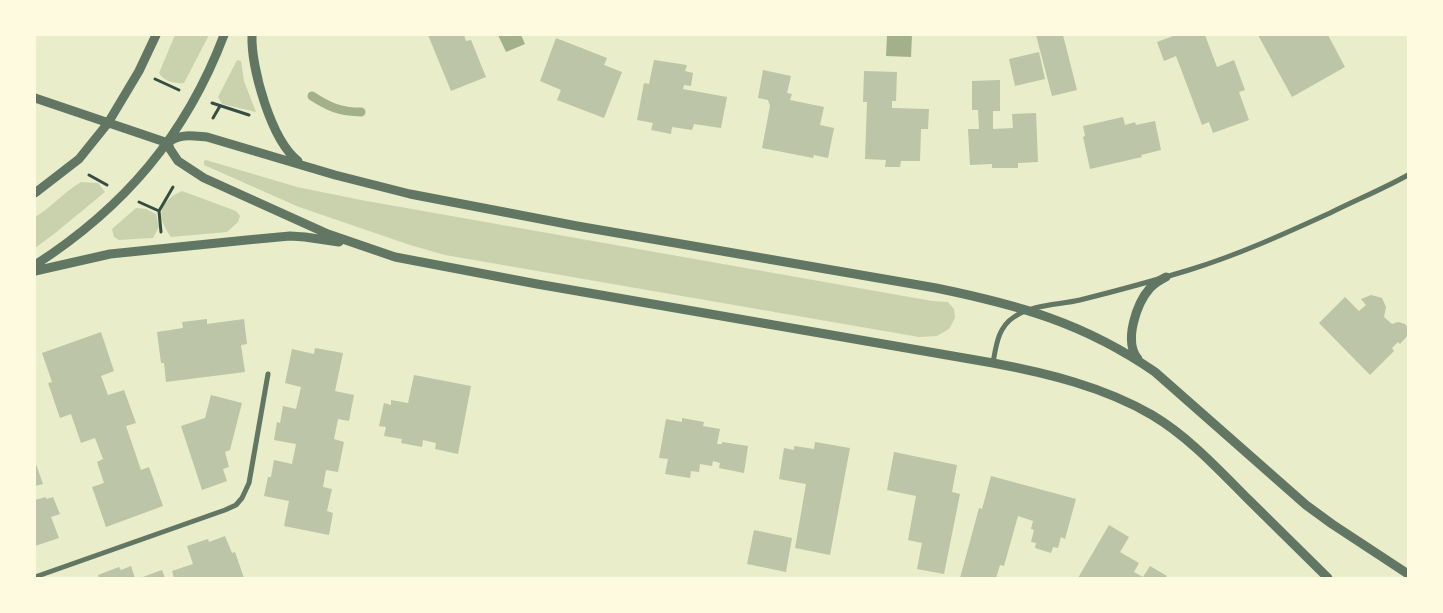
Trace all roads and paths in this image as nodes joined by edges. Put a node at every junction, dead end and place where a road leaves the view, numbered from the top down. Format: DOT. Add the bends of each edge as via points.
graph roads {
  1 [pos="156,35"];
  2 [pos="224,35"];
  3 [pos="252,35"];
  4 [pos="154,79"];
  5 [pos="180,90"];
  6 [pos="35,98"];
  7 [pos="212,103"];
  8 [pos="220,106"];
  9 [pos="213,118"];
  10 [pos="257,118"];
  11 [pos="108,123"];
  12 [pos="168,143"];
  13 [pos="302,164"];
  14 [pos="89,175"];
  15 [pos="1408,175"];
  16 [pos="112,187"];
  17 [pos="173,187"];
  18 [pos="35,193"];
  19 [pos="139,201"];
  20 [pos="159,211"];
  21 [pos="161,238"];
  22 [pos="368,248"];
  23 [pos="35,265"];
  24 [pos="35,270"];
  25 [pos="1166,277"];
  26 [pos="1028,309"];
  27 [pos="1140,361"];
  28 [pos="993,363"];
  29 [pos="268,374"];
  30 [pos="1408,574"];
  31 [pos="35,578"];
  32 [pos="1328,578"];
  1 -- 11 [label="street"];
  2 -- 12 [label="street" via="205,80"];
  3 -- 13 [label="street" via="256,74 276,130 289,153"];
  4 -- 5 [label="path"];
  6 -- 11 [label="street"];
  7 -- 8 [label="path"];
  8 -- 9 [label="path"];
  8 -- 10 [label="path"];
  11 -- 12 [label="street"];
  11 -- 18 [label="street" via="79,159"];
  12 -- 13 [label="street" via="187,135 206,137"];
  12 -- 22 [label="street" via="178,161 204,178 293,219"];
  12 -- 23 [label="street" via="112,206"];
  13 -- 26 [label="street" via="410,194 936,288"];
  14 -- 16 [label="path"];
  15 -- 25 [label="street" via="1256,246"];
  17 -- 20 [label="path"];
  19 -- 20 [label="path"];
  20 -- 21 [label="path"];
  22 -- 24 [label="street" via="290,236 119,253"];
  22 -- 28 [label="street" via="416,262"];
  25 -- 26 [label="street" via="1078,300"];
  25 -- 27 [label="street" via="1150,289 1137,310 1132,338 1135,355"];
  26 -- 27 [label="street" via="1088,332"];
  26 -- 28 [label="street" via="1004,326 998,337"];
  27 -- 30 [label="street" via="1171,384 1306,505"];
  28 -- 32 [label="street" via="1083,386 1124,401 1165,424 1207,458"];
  29 -- 31 [label="street" via="249,483 236,505"];
}
